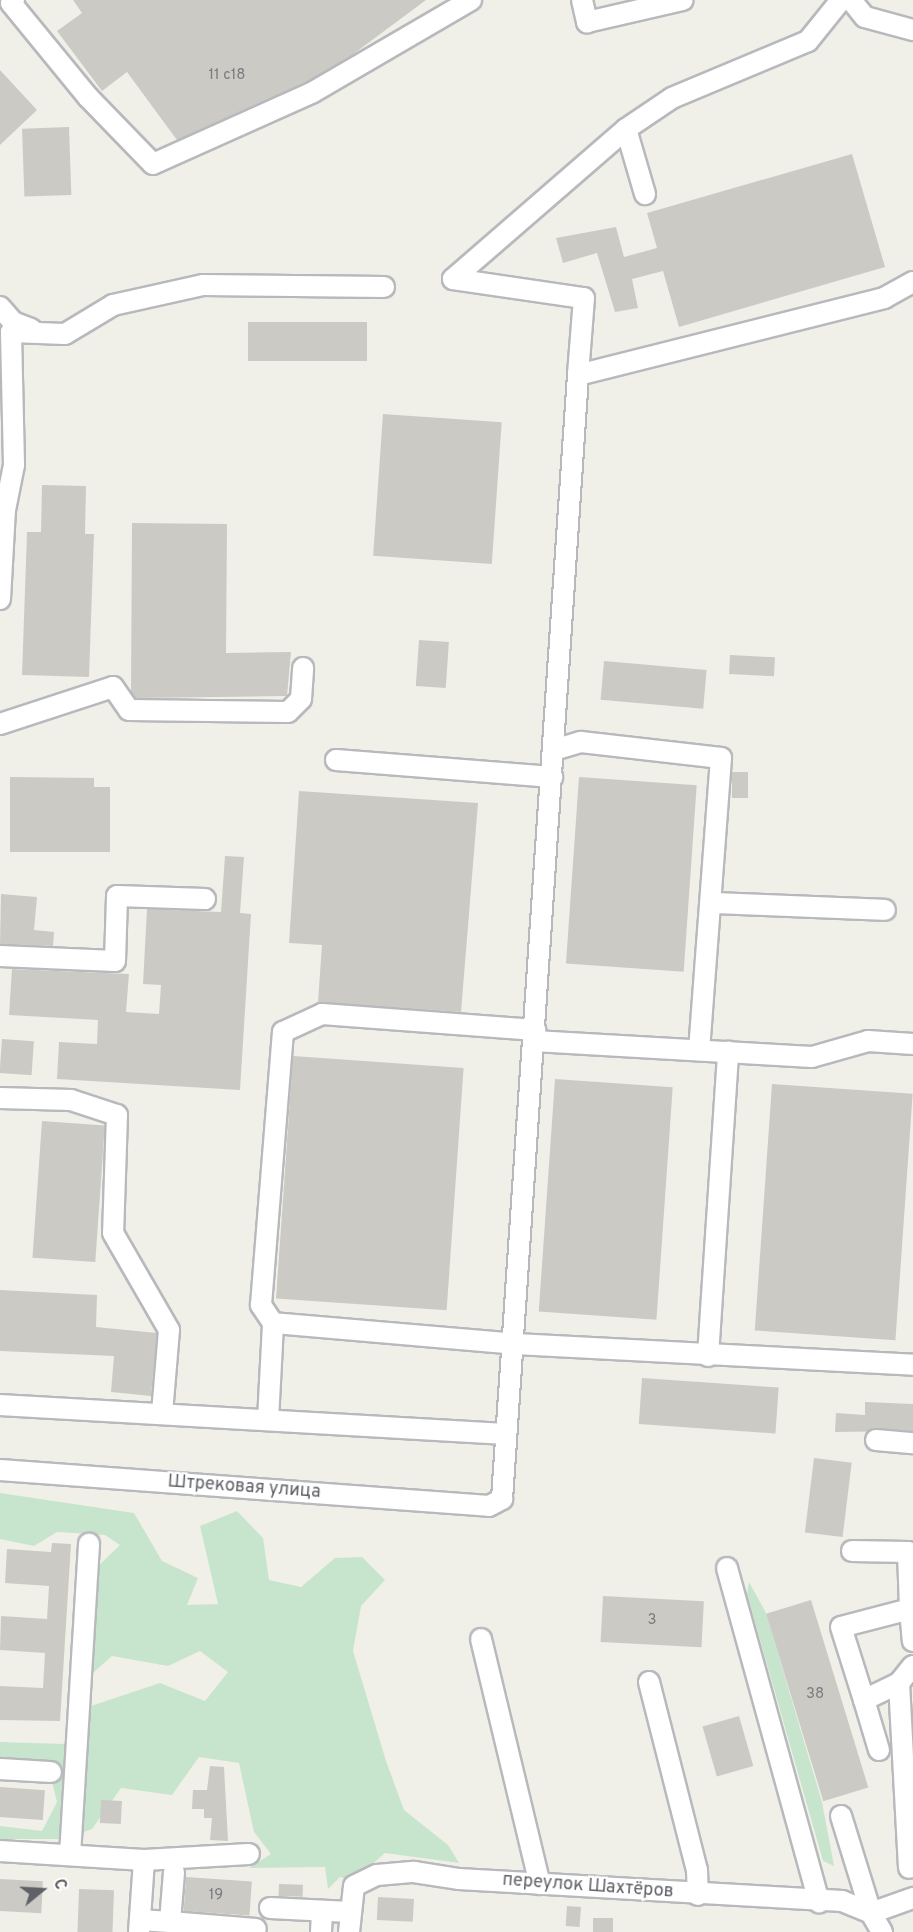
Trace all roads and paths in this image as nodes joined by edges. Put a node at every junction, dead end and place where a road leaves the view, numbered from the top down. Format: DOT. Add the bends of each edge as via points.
graph roads {
  1 [pos="471,0"];
  2 [pos="582,0"];
  3 [pos="683,0"];
  4 [pos="11,1"];
  5 [pos="844,2"];
  6 [pos="913,30"];
  7 [pos="626,129"];
  8 [pos="645,194"];
  9 [pos="913,282"];
  10 [pos="384,287"];
  11 [pos="0,307"];
  12 [pos="42,333"];
  13 [pos="578,375"];
  14 [pos="0,599"];
  15 [pos="303,668"];
  16 [pos="0,724"];
  17 [pos="554,750"];
  18 [pos="336,760"];
  19 [pos="552,777"];
  20 [pos="205,899"];
  21 [pos="712,903"];
  22 [pos="885,910"];
  23 [pos="0,956"];
  24 [pos="534,1035"];
  25 [pos="913,1044"];
  26 [pos="699,1050"];
  27 [pos="728,1052"];
  28 [pos="0,1098"];
  29 [pos="273,1323"];
  30 [pos="516,1344"];
  31 [pos="708,1356"];
  32 [pos="913,1365"];
  33 [pos="0,1405"];
  34 [pos="162,1414"];
  35 [pos="268,1420"];
  36 [pos="506,1434"];
  37 [pos="876,1440"];
  38 [pos="913,1443"];
  39 [pos="0,1470"];
  40 [pos="88,1544"];
  41 [pos="910,1548"];
  42 [pos="852,1551"];
  43 [pos="727,1568"];
  44 [pos="911,1577"];
  45 [pos="910,1609"];
  46 [pos="481,1639"];
  47 [pos="913,1641"];
  48 [pos="913,1666"];
  49 [pos="649,1682"];
  50 [pos="899,1683"];
  51 [pos="864,1700"];
  52 [pos="879,1750"];
  53 [pos="0,1769"];
  54 [pos="51,1772"];
  55 [pos="841,1816"];
  56 [pos="0,1851"];
  57 [pos="249,1854"];
  58 [pos="70,1855"];
  59 [pos="144,1860"];
  60 [pos="911,1868"];
  61 [pos="174,1872"];
  62 [pos="540,1884"];
  63 [pos="698,1895"];
  64 [pos="910,1898"];
  65 [pos="819,1903"];
  66 [pos="350,1907"];
  67 [pos="270,1908"];
  68 [pos="322,1911"];
  69 [pos="871,1913"];
  70 [pos="170,1923"];
  71 [pos="139,1926"];
  72 [pos="256,1929"];
  73 [pos="321,1932"];
  74 [pos="349,1932"];
  75 [pos="882,1932"];
  1 -- 4 [label="street" via="313,92 153,164 88,97"];
  2 -- 3 [label="street" via="587,22"];
  5 -- 6 [label="street" via="865,17"];
  5 -- 7 [label="street" via="808,41 672,98"];
  7 -- 8 [label="street"];
  7 -- 13 [label="street" via="453,279 584,298"];
  9 -- 13 [label="street" via="884,298"];
  10 -- 12 [label="street" via="203,285 112,305 65,334"];
  11 -- 12 [label="street" via="13,322"];
  12 -- 14 [label="street" via="11,332 14,465 5,510"];
  13 -- 17 [label="street"];
  15 -- 16 [label="street" via="301,699 288,712 129,710 113,687"];
  17 -- 19 [label="street"];
  17 -- 21 [label="street" via="581,742 721,758"];
  18 -- 19 [label="street"];
  19 -- 24 [label="street"];
  20 -- 23 [label="street" via="117,896 115,961"];
  21 -- 22 [label="street"];
  21 -- 26 [label="street"];
  24 -- 26 [label="street"];
  24 -- 29 [label="street" via="322,1014 283,1032 261,1305"];
  24 -- 30 [label="street"];
  25 -- 27 [label="street" via="868,1041 812,1057"];
  26 -- 27 [label="street"];
  27 -- 31 [label="street"];
  28 -- 34 [label="street" via="71,1100 117,1115 113,1233 169,1330"];
  29 -- 30 [label="street"];
  29 -- 35 [label="street"];
  30 -- 31 [label="street"];
  30 -- 36 [label="street"];
  31 -- 32 [label="street"];
  33 -- 34 [label="street"];
  34 -- 35 [label="street"];
  35 -- 36 [label="street"];
  36 -- 39 [label="street, Штрековая улица" via="502,1499 489,1506"];
  37 -- 38 [label="street"];
  40 -- 58 [label="street"];
  41 -- 42 [label="street"];
  41 -- 44 [label="street"];
  43 -- 65 [label="street"];
  44 -- 45 [label="street"];
  45 -- 47 [label="street"];
  45 -- 51 [label="street" via="842,1627"];
  46 -- 62 [label="street"];
  48 -- 50 [label="street"];
  49 -- 63 [label="street" via="697,1870"];
  50 -- 51 [label="street"];
  50 -- 60 [label="street"];
  51 -- 52 [label="street"];
  53 -- 54 [label="street"];
  55 -- 69 [label="street"];
  56 -- 58 [label="street"];
  57 -- 59 [label="street"];
  58 -- 59 [label="street"];
  59 -- 71 [label="street"];
  60 -- 64 [label="street"];
  61 -- 70 [label="street"];
  62 -- 63 [label="street, переулок Шахтёров"];
  62 -- 66 [label="street, переулок Шахтёров" via="414,1872 377,1875 354,1886"];
  63 -- 65 [label="street, переулок Шахтёров"];
  64 -- 69 [label="street"];
  65 -- 69 [label="street, переулок Шахтёров" via="842,1901"];
  66 -- 68 [label="street"];
  66 -- 74 [label="street"];
  67 -- 68 [label="street"];
  68 -- 73 [label="street"];
  69 -- 75 [label="street"];
  70 -- 71 [label="street"];
  70 -- 72 [label="street"];
}
